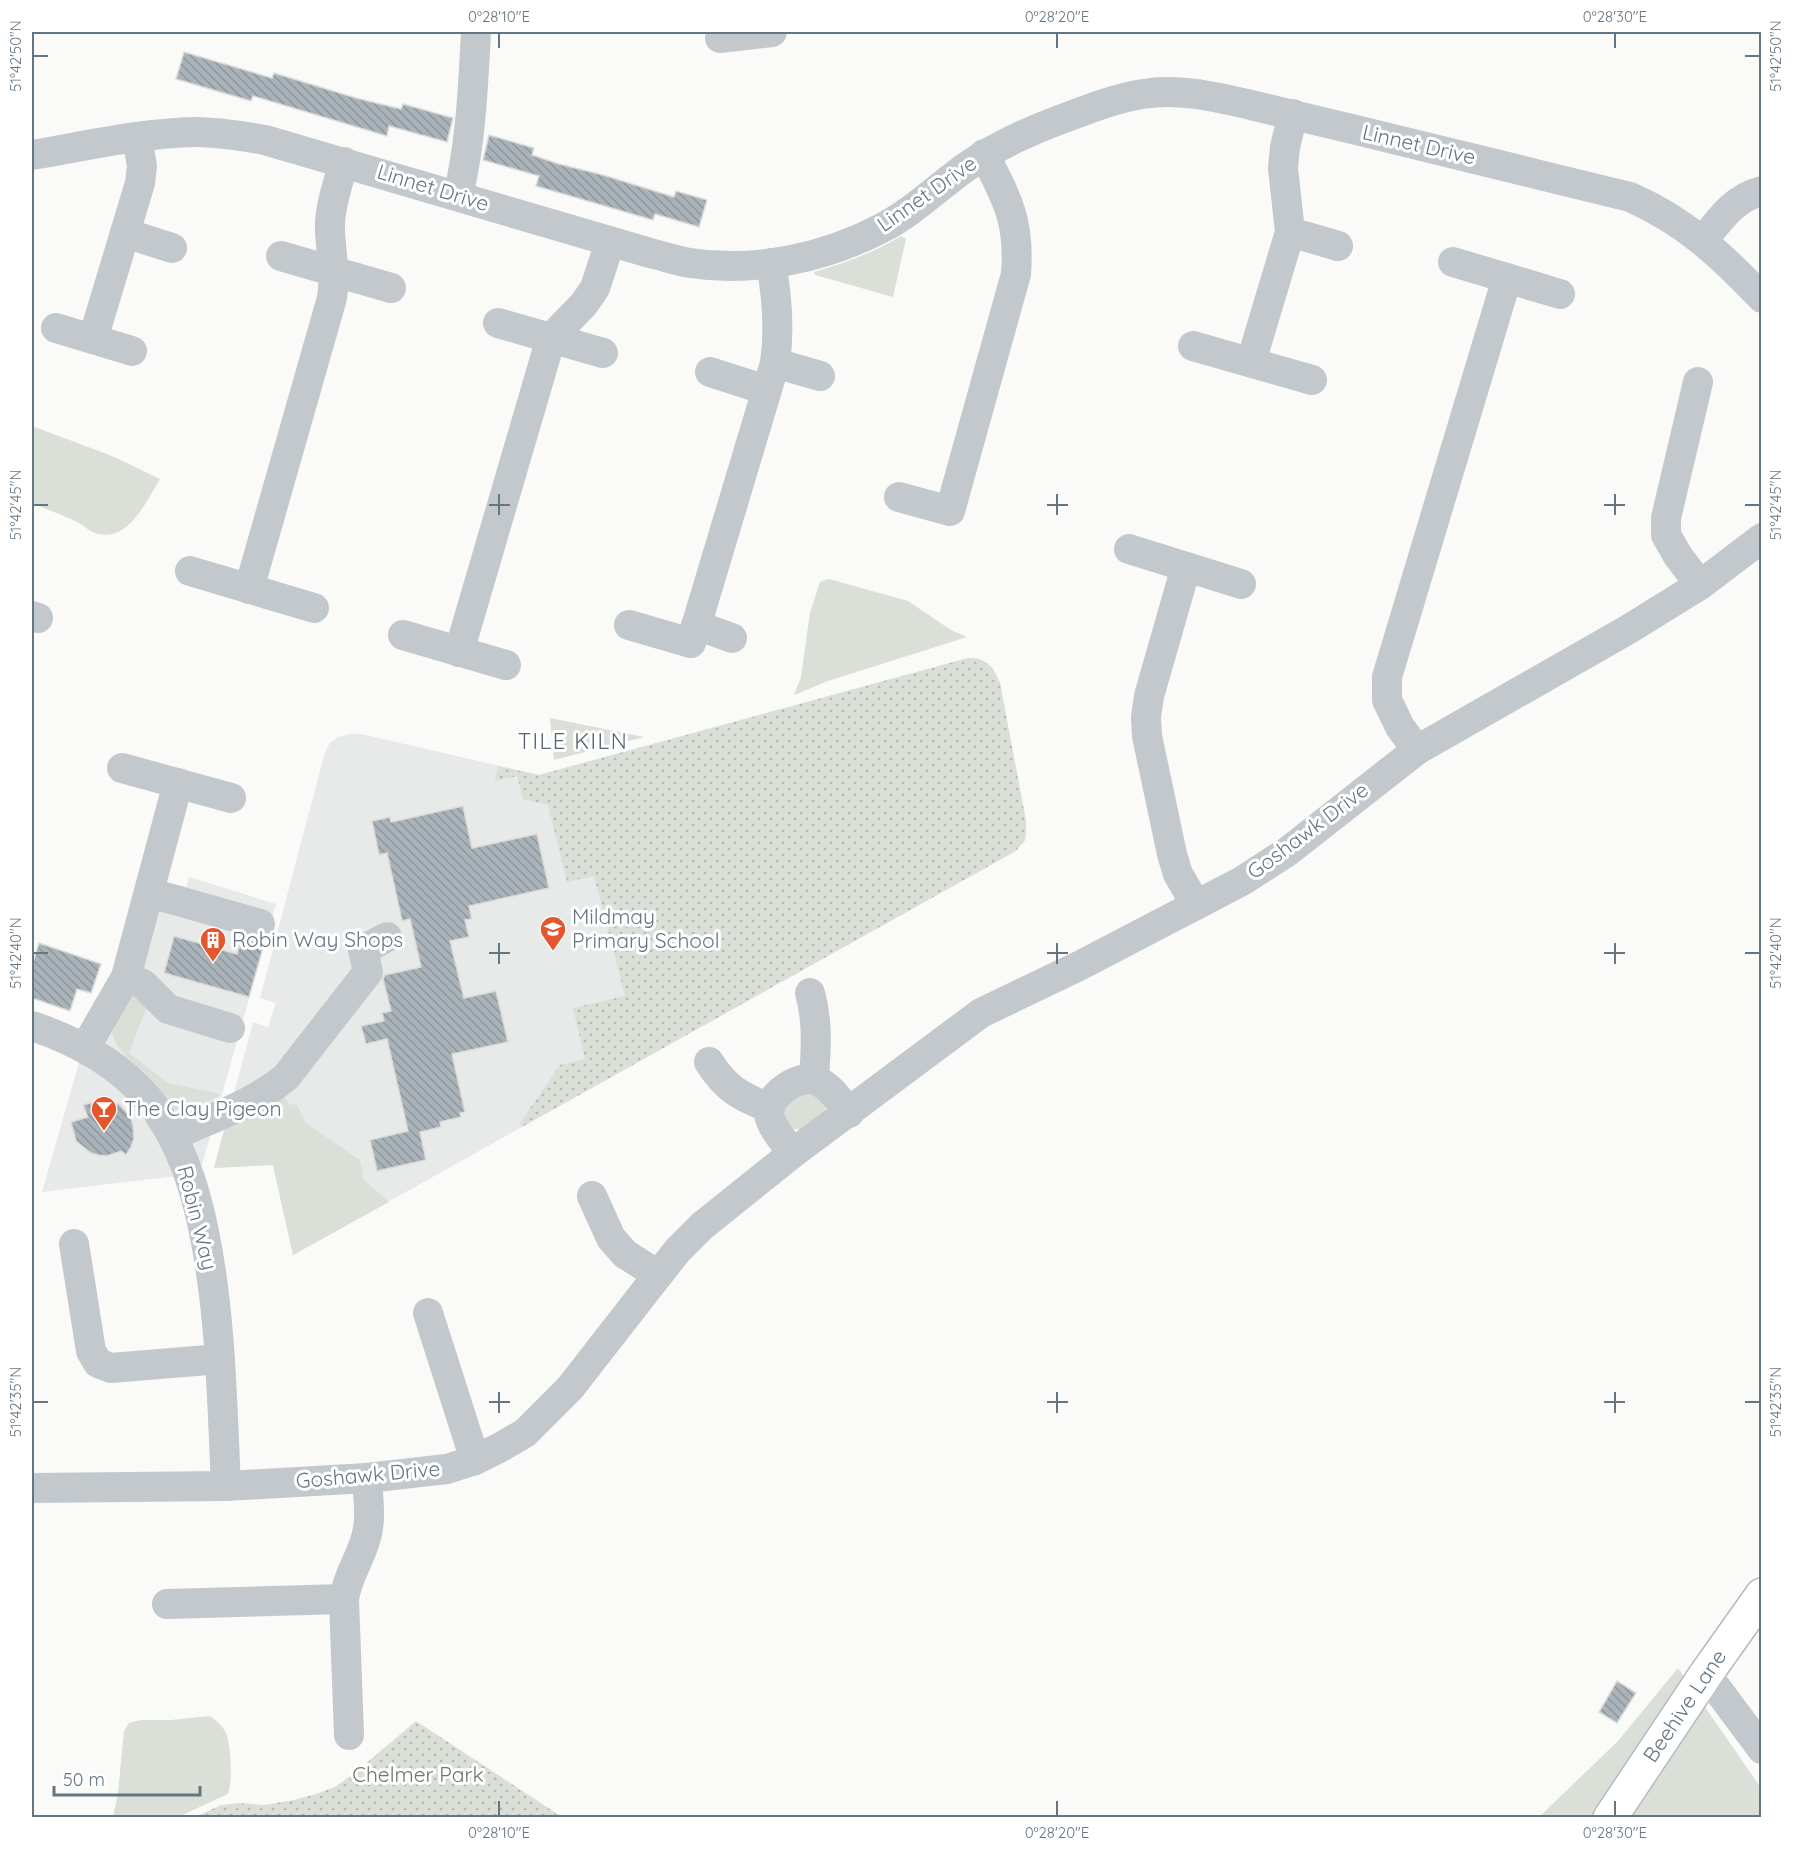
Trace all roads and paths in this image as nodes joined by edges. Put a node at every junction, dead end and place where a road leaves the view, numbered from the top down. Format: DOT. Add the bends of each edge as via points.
graph roads {
  1 [pos="476,32"];
  2 [pos="772,32"];
  3 [pos="720,38"];
  4 [pos="1293,114"];
  5 [pos="137,137"];
  6 [pos="984,154"];
  7 [pos="32,155"];
  8 [pos="344,162"];
  9 [pos="1761,191"];
  10 [pos="458,196"];
  11 [pos="1290,232"];
  12 [pos="125,233"];
  13 [pos="1703,240"];
  14 [pos="610,242"];
  15 [pos="1338,246"];
  16 [pos="172,248"];
  17 [pos="281,256"];
  18 [pos="1453,262"];
  19 [pos="771,263"];
  20 [pos="334,271"];
  21 [pos="1507,278"];
  22 [pos="391,288"];
  23 [pos="1560,294"];
  24 [pos="1761,298"];
  25 [pos="498,323"];
  26 [pos="56,328"];
  27 [pos="551,338"];
  28 [pos="93,339"];
  29 [pos="1193,346"];
  30 [pos="132,351"];
  31 [pos="603,353"];
  32 [pos="1251,362"];
  33 [pos="710,372"];
  34 [pos="770,376"];
  35 [pos="820,376"];
  36 [pos="1312,380"];
  37 [pos="1698,382"];
  38 [pos="898,497"];
  39 [pos="1761,538"];
  40 [pos="1129,549"];
  41 [pos="1186,567"];
  42 [pos="190,571"];
  43 [pos="1241,584"];
  44 [pos="1700,585"];
  45 [pos="249,589"];
  46 [pos="314,608"];
  47 [pos="629,625"];
  48 [pos="696,625"];
  49 [pos="403,635"];
  50 [pos="732,638"];
  51 [pos="459,652"];
  52 [pos="506,665"];
  53 [pos="1417,750"];
  54 [pos="122,768"];
  55 [pos="178,783"];
  56 [pos="231,798"];
  57 [pos="150,893"];
  58 [pos="1196,905"];
  59 [pos="260,924"];
  60 [pos="387,937"];
  61 [pos="125,957"];
  62 [pos="810,993"];
  63 [pos="32,1026"];
  64 [pos="230,1028"];
  65 [pos="86,1048"];
  66 [pos="709,1062"];
  67 [pos="814,1079"];
  68 [pos="770,1108"];
  69 [pos="849,1113"];
  70 [pos="173,1136"];
  71 [pos="793,1154"];
  72 [pos="592,1196"];
  73 [pos="74,1244"];
  74 [pos="658,1275"];
  75 [pos="428,1313"];
  76 [pos="220,1359"];
  77 [pos="475,1460"];
  78 [pos="367,1478"];
  79 [pos="226,1486"];
  80 [pos="32,1488"];
  81 [pos="1761,1595"];
  82 [pos="344,1599"];
  83 [pos="167,1604"];
  84 [pos="1706,1674"];
  85 [pos="350,1735"];
  86 [pos="1761,1749"];
  87 [pos="1610,1818"];
  1 -- 10 [label="street" via="469,135"];
  2 -- 3 [label="street"];
  4 -- 6 [label="street, Linnet Drive" via="1192,93 1141,94 1066,117"];
  4 -- 11 [label="street" via="1283,168"];
  4 -- 13 [label="street, Linnet Drive" via="1630,196"];
  5 -- 7 [label="street, Linnet Drive"];
  5 -- 8 [label="street, Linnet Drive" via="197,132 229,134"];
  5 -- 12 [label="street" via="142,166 140,183"];
  6 -- 19 [label="street, Linnet Drive" via="883,228 825,251"];
  6 -- 38 [label="street" via="1005,195 1016,228 1016,274 950,511"];
  8 -- 10 [label="street, Linnet Drive"];
  8 -- 20 [label="street" via="332,208"];
  9 -- 13 [label="street" via="1733,205"];
  10 -- 14 [label="street, Linnet Drive"];
  11 -- 15 [label="street"];
  11 -- 32 [label="street"];
  12 -- 16 [label="street"];
  12 -- 28 [label="street"];
  13 -- 24 [label="street, Linnet Drive"];
  14 -- 19 [label="street, Linnet Drive" via="689,262 732,266"];
  14 -- 27 [label="street" via="595,288"];
  17 -- 20 [label="street"];
  18 -- 21 [label="street"];
  19 -- 34 [label="street" via="778,345"];
  20 -- 22 [label="street"];
  20 -- 45 [label="street" via="332,298"];
  21 -- 23 [label="street"];
  21 -- 53 [label="street" via="1387,677 1387,700"];
  25 -- 27 [label="street"];
  26 -- 28 [label="street"];
  27 -- 31 [label="street"];
  27 -- 51 [label="street"];
  28 -- 30 [label="street"];
  29 -- 32 [label="street"];
  32 -- 36 [label="street"];
  33 -- 34 [label="street"];
  34 -- 35 [label="street"];
  34 -- 48 [label="street"];
  37 -- 44 [label="street" via="1666,518 1666,535"];
  39 -- 44 [label="street, Goshawk Drive"];
  40 -- 41 [label="street"];
  41 -- 43 [label="street"];
  41 -- 58 [label="street" via="1146,717 1172,854 1178,874"];
  42 -- 45 [label="street"];
  44 -- 53 [label="street, Goshawk Drive"];
  45 -- 46 [label="street"];
  47 -- 48 [label="street" via="691,642"];
  48 -- 50 [label="street"];
  49 -- 51 [label="street"];
  51 -- 52 [label="street"];
  53 -- 58 [label="street, Goshawk Drive" via="1287,852"];
  54 -- 55 [label="street"];
  55 -- 56 [label="street"];
  55 -- 57 [label="street"];
  57 -- 59 [label="street"];
  57 -- 61 [label="street"];
  58 -- 69 [label="street, Goshawk Drive" via="981,1013"];
  60 -- 70 [label="street" via="363,950 368,972 286,1077 256,1098"];
  61 -- 64 [label="street" via="143,984 168,1009"];
  61 -- 65 [label="street"];
  62 -- 67 [label="street" via="816,1039"];
  63 -- 65 [label="street, Robin Way"];
  65 -- 70 [label="street, Robin Way" via="122,1072 150,1101"];
  66 -- 68 [label="street" via="729,1088"];
  67 -- 68 [label="street" via="799,1080 782,1090"];
  67 -- 69 [label="street" via="832,1090"];
  68 -- 71 [label="street" via="776,1129"];
  69 -- 71 [label="street, Goshawk Drive"];
  70 -- 76 [label="street, Robin Way" via="198,1206 216,1303"];
  71 -- 74 [label="street, Goshawk Drive" via="702,1226"];
  72 -- 74 [label="street" via="611,1238 626,1254"];
  73 -- 76 [label="street" via="91,1351 99,1364 111,1368"];
  74 -- 77 [label="street, Goshawk Drive" via="549,1410 525,1433"];
  75 -- 77 [label="street"];
  76 -- 79 [label="street, Robin Way"];
  77 -- 78 [label="street, Goshawk Drive" via="447,1468"];
  78 -- 79 [label="street, Goshawk Drive"];
  78 -- 82 [label="street" via="366,1538"];
  79 -- 80 [label="street, Goshawk Drive"];
  81 -- 84 [label="main road, Beehive Lane"];
  82 -- 83 [label="street"];
  82 -- 85 [label="street"];
  84 -- 86 [label="street"];
  84 -- 87 [label="main road, Beehive Lane"];
}
